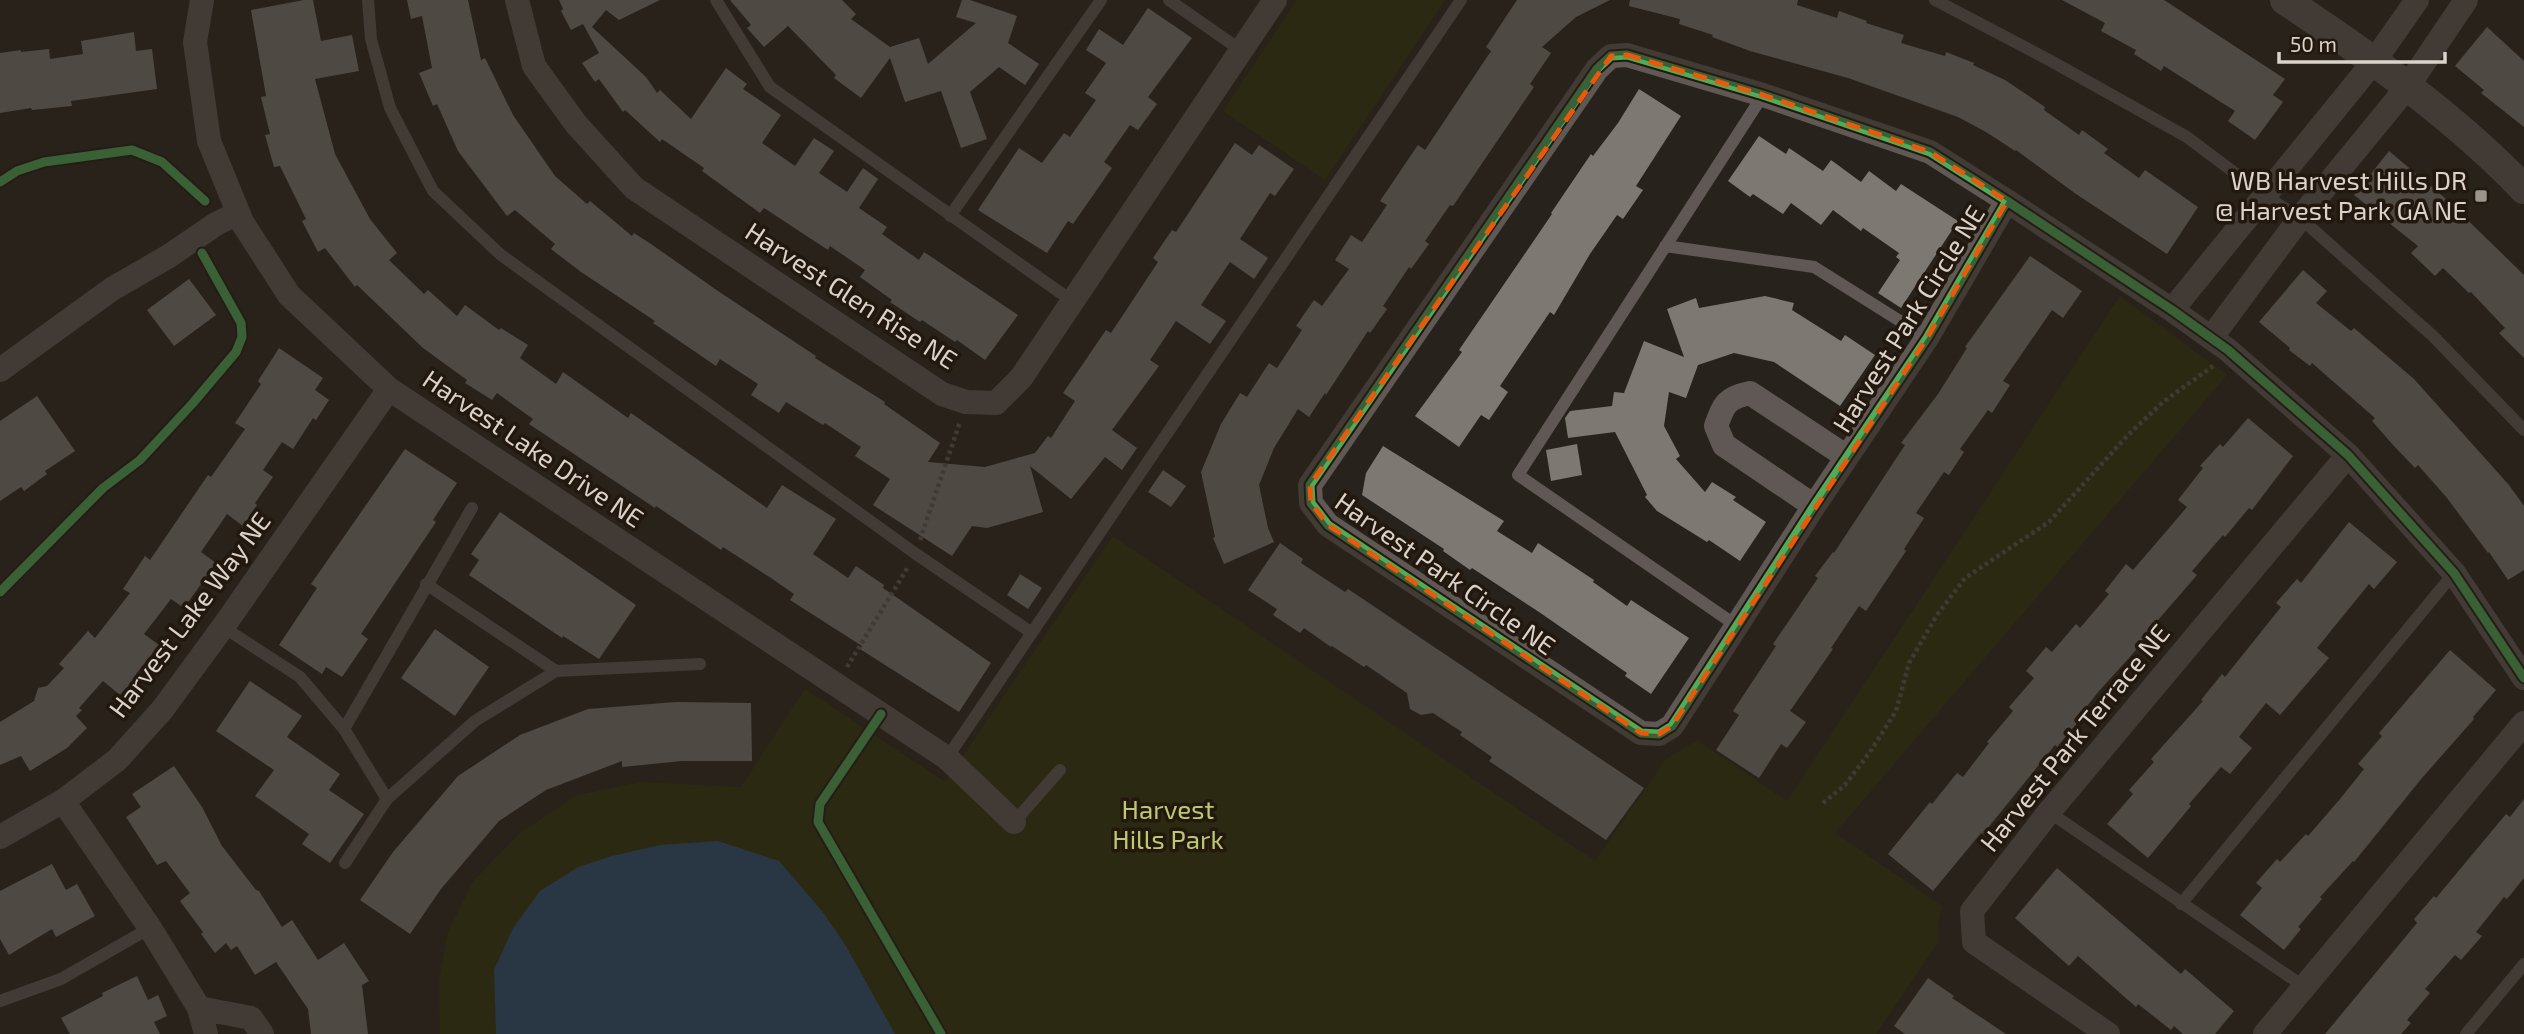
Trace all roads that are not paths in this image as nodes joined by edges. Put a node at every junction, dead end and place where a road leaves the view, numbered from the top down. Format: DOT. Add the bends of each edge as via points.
graph roads {
  1 [pos="202,0"];
  2 [pos="368,0"];
  3 [pos="517,0"];
  4 [pos="716,0"];
  5 [pos="1101,0"];
  6 [pos="1169,0"];
  7 [pos="1275,0"];
  8 [pos="1461,0"];
  9 [pos="1936,0"];
  10 [pos="2285,0"];
  11 [pos="2417,0"];
  12 [pos="2466,0"];
  13 [pos="1242,51"];
  14 [pos="2375,60"];
  15 [pos="2409,86"];
  16 [pos="1763,95"];
  17 [pos="2524,189"];
  18 [pos="2264,195"];
  19 [pos="2007,201"];
  20 [pos="238,213"];
  21 [pos="950,216"];
  22 [pos="2300,218"];
  23 [pos="1665,246"];
  24 [pos="1072,301"];
  25 [pos="2201,330"];
  26 [pos="1927,338"];
  27 [pos="0,370"];
  28 [pos="389,389"];
  29 [pos="2524,430"];
  30 [pos="2348,455"];
  31 [pos="1847,457"];
  32 [pos="1814,506"];
  33 [pos="472,508"];
  34 [pos="2454,573"];
  35 [pos="426,584"];
  36 [pos="1737,626"];
  37 [pos="223,627"];
  38 [pos="1032,633"];
  39 [pos="699,664"];
  40 [pos="556,671"];
  41 [pos="2524,678"];
  42 [pos="2524,723"];
  43 [pos="344,729"];
  44 [pos="947,758"];
  45 [pos="1060,770"];
  46 [pos="387,799"];
  47 [pos="63,801"];
  48 [pos="2049,812"];
  49 [pos="1014,822"];
  50 [pos="0,837"];
  51 [pos="345,863"];
  52 [pos="2181,904"];
  53 [pos="150,928"];
  54 [pos="2524,964"];
  55 [pos="2305,988"];
  56 [pos="0,1001"];
  57 [pos="199,1008"];
  58 [pos="206,1034"];
  59 [pos="262,1034"];
  60 [pos="2108,1034"];
  61 [pos="2265,1034"];
  62 [pos="2466,1034"];
  1 -- 20 [label="street, Harvest Lake Drive NE" via="195,42 209,141"];
  2 -- 38 [label="lane" via="371,39 390,108 433,191 501,255"];
  3 -- 24 [label="street, Harvest Glen Rise NE" via="534,66 576,124 634,188 942,394 966,402 996,403 1021,378"];
  4 -- 21 [label="lane" via="770,87"];
  5 -- 21 [label="lane"];
  6 -- 13 [label="lane"];
  7 -- 13 [label="street, Harvest Glen Rise NE"];
  8 -- 38 [label="lane"];
  9 -- 18 [label="lane" via="2187,137"];
  10 -- 14 [label="street"];
  11 -- 14 [label="street"];
  12 -- 15 [label="street"];
  13 -- 24 [label="street, Harvest Glen Rise NE"];
  14 -- 15 [label="street"];
  14 -- 18 [label="street"];
  15 -- 17 [label="street"];
  15 -- 22 [label="street"];
  16 -- 19 [label="street, Harvest Park Circle NE" via="1930,152"];
  16 -- 23 [label="lane"];
  16 -- 36 [label="street, Harvest Park Circle NE" via="1627,55 1611,56 1597,69 1310,485 1311,503 1328,525 1641,733 1659,734 1672,726"];
  18 -- 22 [label="lane"];
  18 -- 25 [label="street"];
  19 -- 25 [label="street, Harvest Park Circle NE"];
  19 -- 26 [label="street, Harvest Park Circle NE"];
  20 -- 27 [label="street" via="112,289"];
  20 -- 28 [label="street, Harvest Lake Drive NE" via="289,295"];
  21 -- 24 [label="lane"];
  22 -- 25 [label="street"];
  22 -- 29 [label="lane" via="2433,336"];
  23 -- 26 [label="lane" via="1814,267"];
  23 -- 36 [label="lane" via="1518,475"];
  25 -- 30 [label="street"];
  26 -- 31 [label="street, Harvest Park Circle NE"];
  28 -- 37 [label="street, Harvest Lake Way NE"];
  28 -- 44 [label="street, Harvest Lake Drive NE"];
  30 -- 34 [label="street"];
  30 -- 48 [label="street, Harvest Park Terrace NE"];
  31 -- 32 [label="street, Harvest Park Circle NE"];
  31 -- 32 [label="street" via="1750,393 1733,396 1723,407 1716,426 1724,445"];
  32 -- 36 [label="street, Harvest Park Circle NE"];
  33 -- 35 [label="lane"];
  34 -- 41 [label="street"];
  34 -- 52 [label="lane"];
  35 -- 40 [label="lane"];
  35 -- 43 [label="lane"];
  37 -- 43 [label="lane" via="300,677"];
  37 -- 47 [label="street, Harvest Lake Way NE" via="162,710 117,760"];
  38 -- 44 [label="lane"];
  39 -- 40 [label="lane"];
  40 -- 46 [label="lane" via="475,721"];
  42 -- 55 [label="street"];
  43 -- 46 [label="lane"];
  44 -- 49 [label="street, Harvest Lake Drive NE"];
  45 -- 49 [label="lane"];
  46 -- 51 [label="lane"];
  47 -- 50 [label="street, Harvest Lake Way NE"];
  47 -- 53 [label="street"];
  48 -- 52 [label="lane"];
  48 -- 60 [label="street, Harvest Park Terrace NE" via="1972,911 1974,943"];
  52 -- 55 [label="lane"];
  53 -- 56 [label="lane" via="61,979"];
  53 -- 57 [label="street"];
  54 -- 62 [label="lane"];
  55 -- 61 [label="street"];
  57 -- 58 [label="street"];
  57 -- 59 [label="street" via="251,1018"];
}
